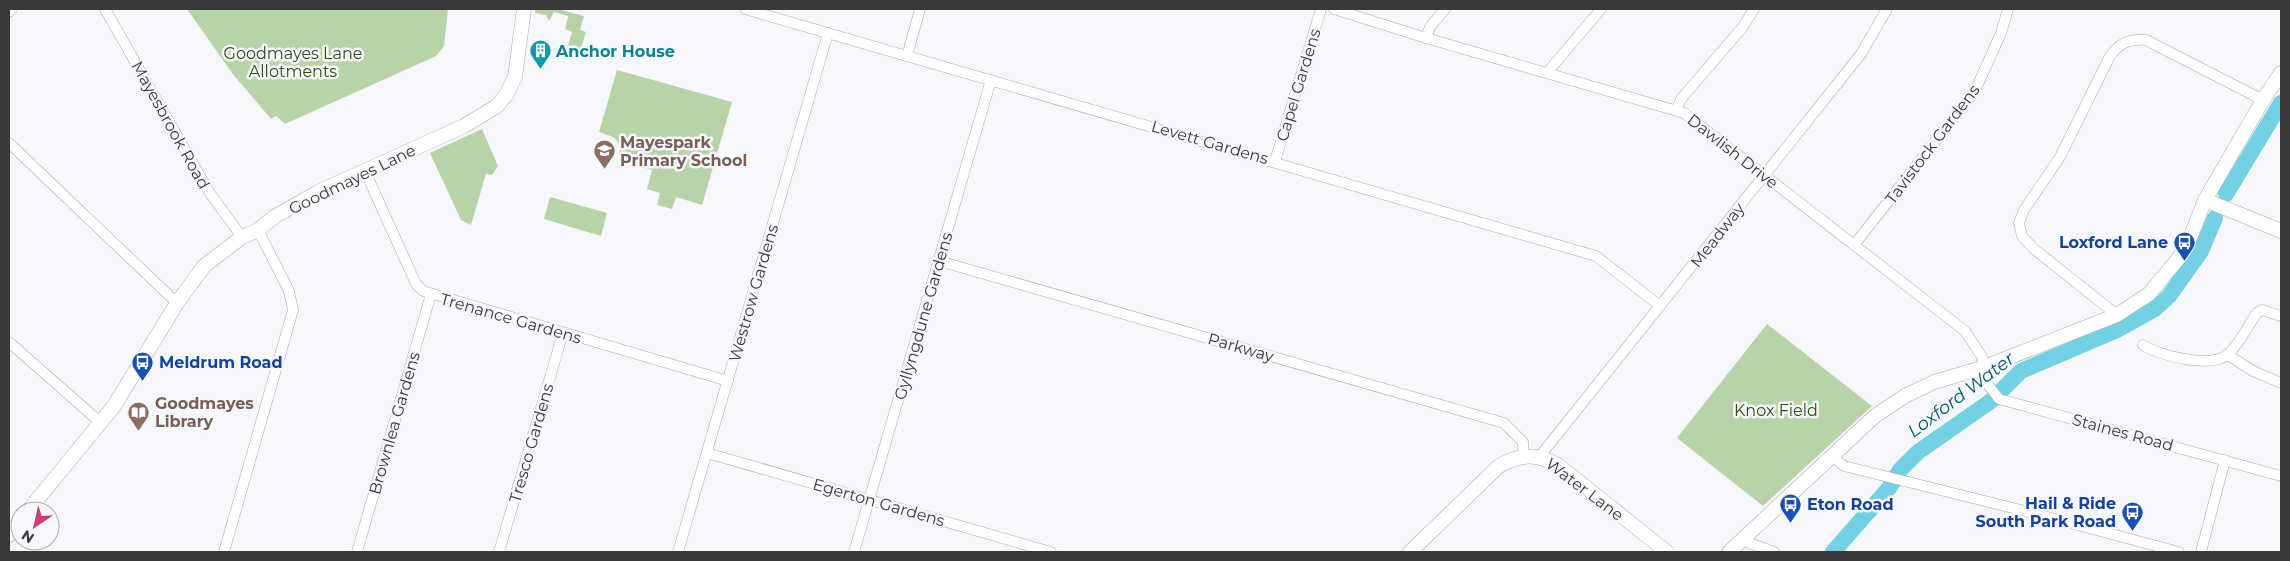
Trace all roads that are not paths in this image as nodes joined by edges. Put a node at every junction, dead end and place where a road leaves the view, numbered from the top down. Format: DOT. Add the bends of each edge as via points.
graph roads {
  1 [pos="12,9"];
  2 [pos="105,9"];
  3 [pos="524,9"];
  4 [pos="745,9"];
  5 [pos="920,9"];
  6 [pos="1321,9"];
  7 [pos="1334,9"];
  8 [pos="1445,9"];
  9 [pos="1601,9"];
  10 [pos="1754,9"];
  11 [pos="1887,9"];
  12 [pos="2008,9"];
  13 [pos="9,12"];
  14 [pos="828,33"];
  15 [pos="1426,38"];
  16 [pos="907,56"];
  17 [pos="1549,73"];
  18 [pos="2281,73"];
  19 [pos="992,80"];
  20 [pos="2263,100"];
  21 [pos="1676,110"];
  22 [pos="9,143"];
  23 [pos="1275,161"];
  24 [pos="365,171"];
  25 [pos="1764,175"];
  26 [pos="2216,204"];
  27 [pos="2280,229"];
  28 [pos="258,230"];
  29 [pos="242,237"];
  30 [pos="1854,245"];
  31 [pos="939,260"];
  32 [pos="431,294"];
  33 [pos="177,303"];
  34 [pos="1660,306"];
  35 [pos="2117,315"];
  36 [pos="2281,316"];
  37 [pos="563,333"];
  38 [pos="9,342"];
  39 [pos="2143,345"];
  40 [pos="2228,355"];
  41 [pos="1982,368"];
  42 [pos="728,381"];
  43 [pos="2281,383"];
  44 [pos="101,423"];
  45 [pos="707,453"];
  46 [pos="1523,456"];
  47 [pos="1540,456"];
  48 [pos="1833,457"];
  49 [pos="2225,460"];
  50 [pos="2281,476"];
  51 [pos="870,500"];
  52 [pos="36,501"];
  53 [pos="1741,540"];
  54 [pos="224,552"];
  55 [pos="357,552"];
  56 [pos="499,552"];
  57 [pos="678,552"];
  58 [pos="854,552"];
  59 [pos="1051,552"];
  60 [pos="1410,552"];
  61 [pos="1667,552"];
  62 [pos="1728,552"];
  63 [pos="1774,552"];
  64 [pos="2179,552"];
  65 [pos="2201,552"];
  1 -- 13 [label="street"];
  2 -- 29 [label="street, Mayesbrook Road" via="209,192"];
  3 -- 24 [label="street, Goodmayes Lane" via="515,77 497,106 464,126"];
  4 -- 14 [label="street, Levett Gardens"];
  5 -- 16 [label="street"];
  6 -- 23 [label="street, Capel Gardens"];
  7 -- 15 [label="street, Dawlish Drive"];
  8 -- 15 [label="street" via="1430,27"];
  9 -- 17 [label="street"];
  10 -- 21 [label="street" via="1742,28 1681,99"];
  11 -- 25 [label="street, Meadway" via="1861,54"];
  12 -- 30 [label="street, Tavistock Gardens" via="2002,34 1975,91"];
  14 -- 16 [label="street, Levett Gardens"];
  14 -- 42 [label="street, Westrow Gardens"];
  15 -- 17 [label="street, Dawlish Drive"];
  16 -- 19 [label="street, Levett Gardens"];
  17 -- 21 [label="street, Dawlish Drive"];
  18 -- 20 [label="street"];
  19 -- 23 [label="street, Levett Gardens"];
  19 -- 31 [label="street, Gyllyngdune Gardens"];
  20 -- 26 [label="street"];
  20 -- 35 [label="street" via="2146,40 2126,41 2116,47 2060,157 2024,210 2019,223 2022,236 2034,249"];
  21 -- 25 [label="street, Dawlish Drive"];
  22 -- 33 [label="street"];
  23 -- 34 [label="street, Levett Gardens" via="1596,256"];
  24 -- 28 [label="street, Goodmayes Lane" via="318,192"];
  24 -- 32 [label="street, Trenance Gardens" via="416,284"];
  25 -- 30 [label="street, Dawlish Drive"];
  25 -- 34 [label="street, Meadway"];
  26 -- 27 [label="street"];
  26 -- 35 [label="street" via="2167,274 2149,294"];
  28 -- 29 [label="street, Goodmayes Lane"];
  28 -- 54 [label="street" via="289,291 293,310"];
  29 -- 33 [label="street, Goodmayes Lane" via="204,266"];
  30 -- 41 [label="street, Dawlish Drive" via="1965,331 1982,357"];
  31 -- 46 [label="street, Parkway" via="1504,423 1523,442"];
  31 -- 51 [label="street, Gyllyngdune Gardens"];
  32 -- 37 [label="street, Trenance Gardens"];
  32 -- 55 [label="street, Brownlea Gardens"];
  33 -- 44 [label="street, Goodmayes Lane"];
  34 -- 47 [label="street, Meadway"];
  35 -- 41 [label="street"];
  36 -- 40 [label="street" via="2262,310 2257,313"];
  37 -- 42 [label="street, Trenance Gardens"];
  37 -- 56 [label="street, Tresco Gardens"];
  38 -- 44 [label="street"];
  39 -- 40 [label="street" via="2182,360"];
  40 -- 43 [label="street"];
  41 -- 48 [label="street" via="1934,382 1905,396 1875,416"];
  41 -- 49 [label="street, Staines Road" via="1984,380 1996,396"];
  42 -- 45 [label="street, Westrow Gardens"];
  44 -- 52 [label="street, Goodmayes Lane"];
  45 -- 51 [label="street, Egerton Gardens"];
  45 -- 57 [label="street, Westrow Gardens"];
  46 -- 47 [label="street, Water Lane"];
  46 -- 60 [label="street, Water Lane" via="1499,466"];
  47 -- 61 [label="street, Water Lane" via="1558,465"];
  48 -- 53 [label="street"];
  48 -- 64 [label="street" via="1844,466"];
  49 -- 50 [label="street, Staines Road"];
  49 -- 65 [label="street"];
  51 -- 58 [label="street, Gyllyngdune Gardens"];
  51 -- 59 [label="street, Egerton Gardens"];
  53 -- 62 [label="street"];
  53 -- 63 [label="street"];
}
